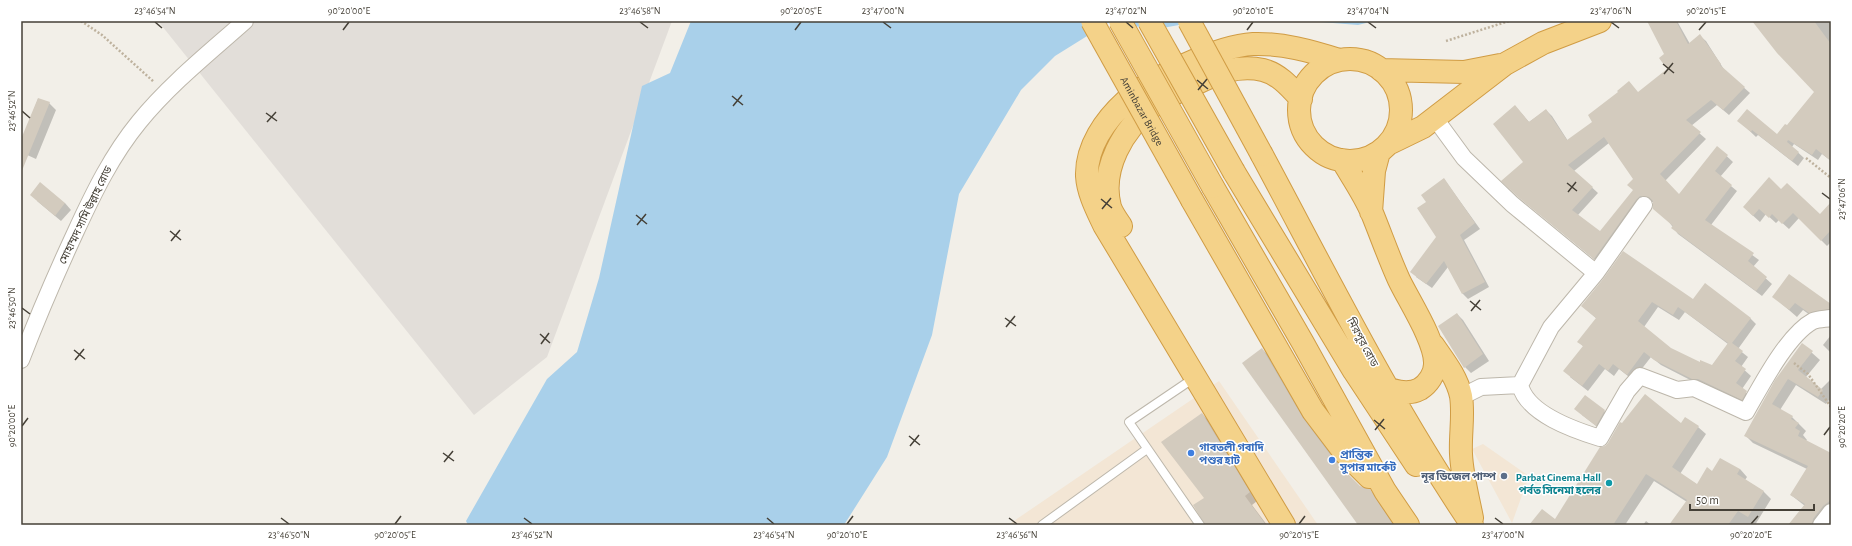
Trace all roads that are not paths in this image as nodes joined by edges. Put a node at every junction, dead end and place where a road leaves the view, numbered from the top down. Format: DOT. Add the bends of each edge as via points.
graph roads {
  1 [pos="245,21"];
  2 [pos="1092,21"];
  3 [pos="1120,21"];
  4 [pos="1149,21"];
  5 [pos="1189,21"];
  6 [pos="1600,21"];
  7 [pos="1339,60"];
  8 [pos="1505,64"];
  9 [pos="1381,70"];
  10 [pos="1301,99"];
  11 [pos="1434,117"];
  12 [pos="1384,148"];
  13 [pos="1342,160"];
  14 [pos="1644,205"];
  15 [pos="1371,212"];
  16 [pos="1596,273"];
  17 [pos="1831,318"];
  18 [pos="1426,334"];
  19 [pos="21,360"];
  20 [pos="1354,371"];
  21 [pos="1195,378"];
  22 [pos="1520,385"];
  23 [pos="1388,389"];
  24 [pos="1461,397"];
  25 [pos="1147,449"];
  26 [pos="1385,491"];
  27 [pos="1831,512"];
  28 [pos="1042,525"];
  29 [pos="1200,525"];
  30 [pos="1284,525"];
  31 [pos="1300,525"];
  32 [pos="1408,525"];
  33 [pos="1472,525"];
  34 [pos="1821,525"];
  1 -- 19 [label="street, মোহাম্মদ সামি উল্লাহ রোড" via="166,92 117,152 99,182 49,287"];
  2 -- 26 [label="highway, Aminbazar Bridge, bridge" via="1313,412 1344,452"];
  3 -- 26 [label="highway, bridge"];
  4 -- 20 [label="highway, bridge" via="1234,172"];
  5 -- 23 [label="highway, মিরপুর রোড, bridge"];
  6 -- 8 [label="highway" via="1543,43"];
  7 -- 9 [label="highway" via="1365,61"];
  7 -- 10 [label="highway" via="1314,74 1306,85"];
  7 -- 21 [label="highway" via="1275,45 1252,44 1232,47 1178,68 1126,100 1103,126 1093,142 1087,176 1092,200 1107,232"];
  8 -- 9 [label="highway" via="1464,72"];
  8 -- 11 [label="highway"];
  9 -- 12 [label="highway" via="1398,92 1401,105 1396,132"];
  10 -- 13 [label="highway" via="1301,122 1312,143 1330,156"];
  10 -- 31 [label="highway" via="1274,74 1263,70 1227,70 1197,83 1153,106 1136,122 1115,153 1109,169 1107,187 1110,208"];
  11 -- 12 [label="highway" via="1423,127"];
  11 -- 16 [label="street" via="1464,158 1512,204"];
  12 -- 13 [label="highway" via="1367,158"];
  12 -- 15 [label="highway" via="1374,171"];
  13 -- 15 [label="highway"];
  14 -- 16 [label="street"];
  15 -- 18 [label="highway" via="1399,279"];
  16 -- 22 [label="street" via="1551,327"];
  17 -- 22 [label="street" via="1815,320 1793,338 1746,412 1694,388 1677,390 1640,376 1627,391 1600,438 1543,415 1522,392"];
  18 -- 23 [label="highway" via="1433,350 1435,364 1429,381 1414,392 1403,393"];
  18 -- 24 [label="highway" via="1450,369"];
  20 -- 23 [label="highway"];
  20 -- 33 [label="highway" via="1431,487"];
  21 -- 25 [label="lane" via="1128,422"];
  21 -- 30 [label="highway"];
  22 -- 24 [label="street" via="1481,387"];
  23 -- 33 [label="highway, মিরপুর রোড" via="1434,470"];
  24 -- 33 [label="highway" via="1463,478"];
  25 -- 28 [label="lane"];
  25 -- 29 [label="lane"];
  26 -- 32 [label="highway"];
  27 -- 34 [label="street"];
}
